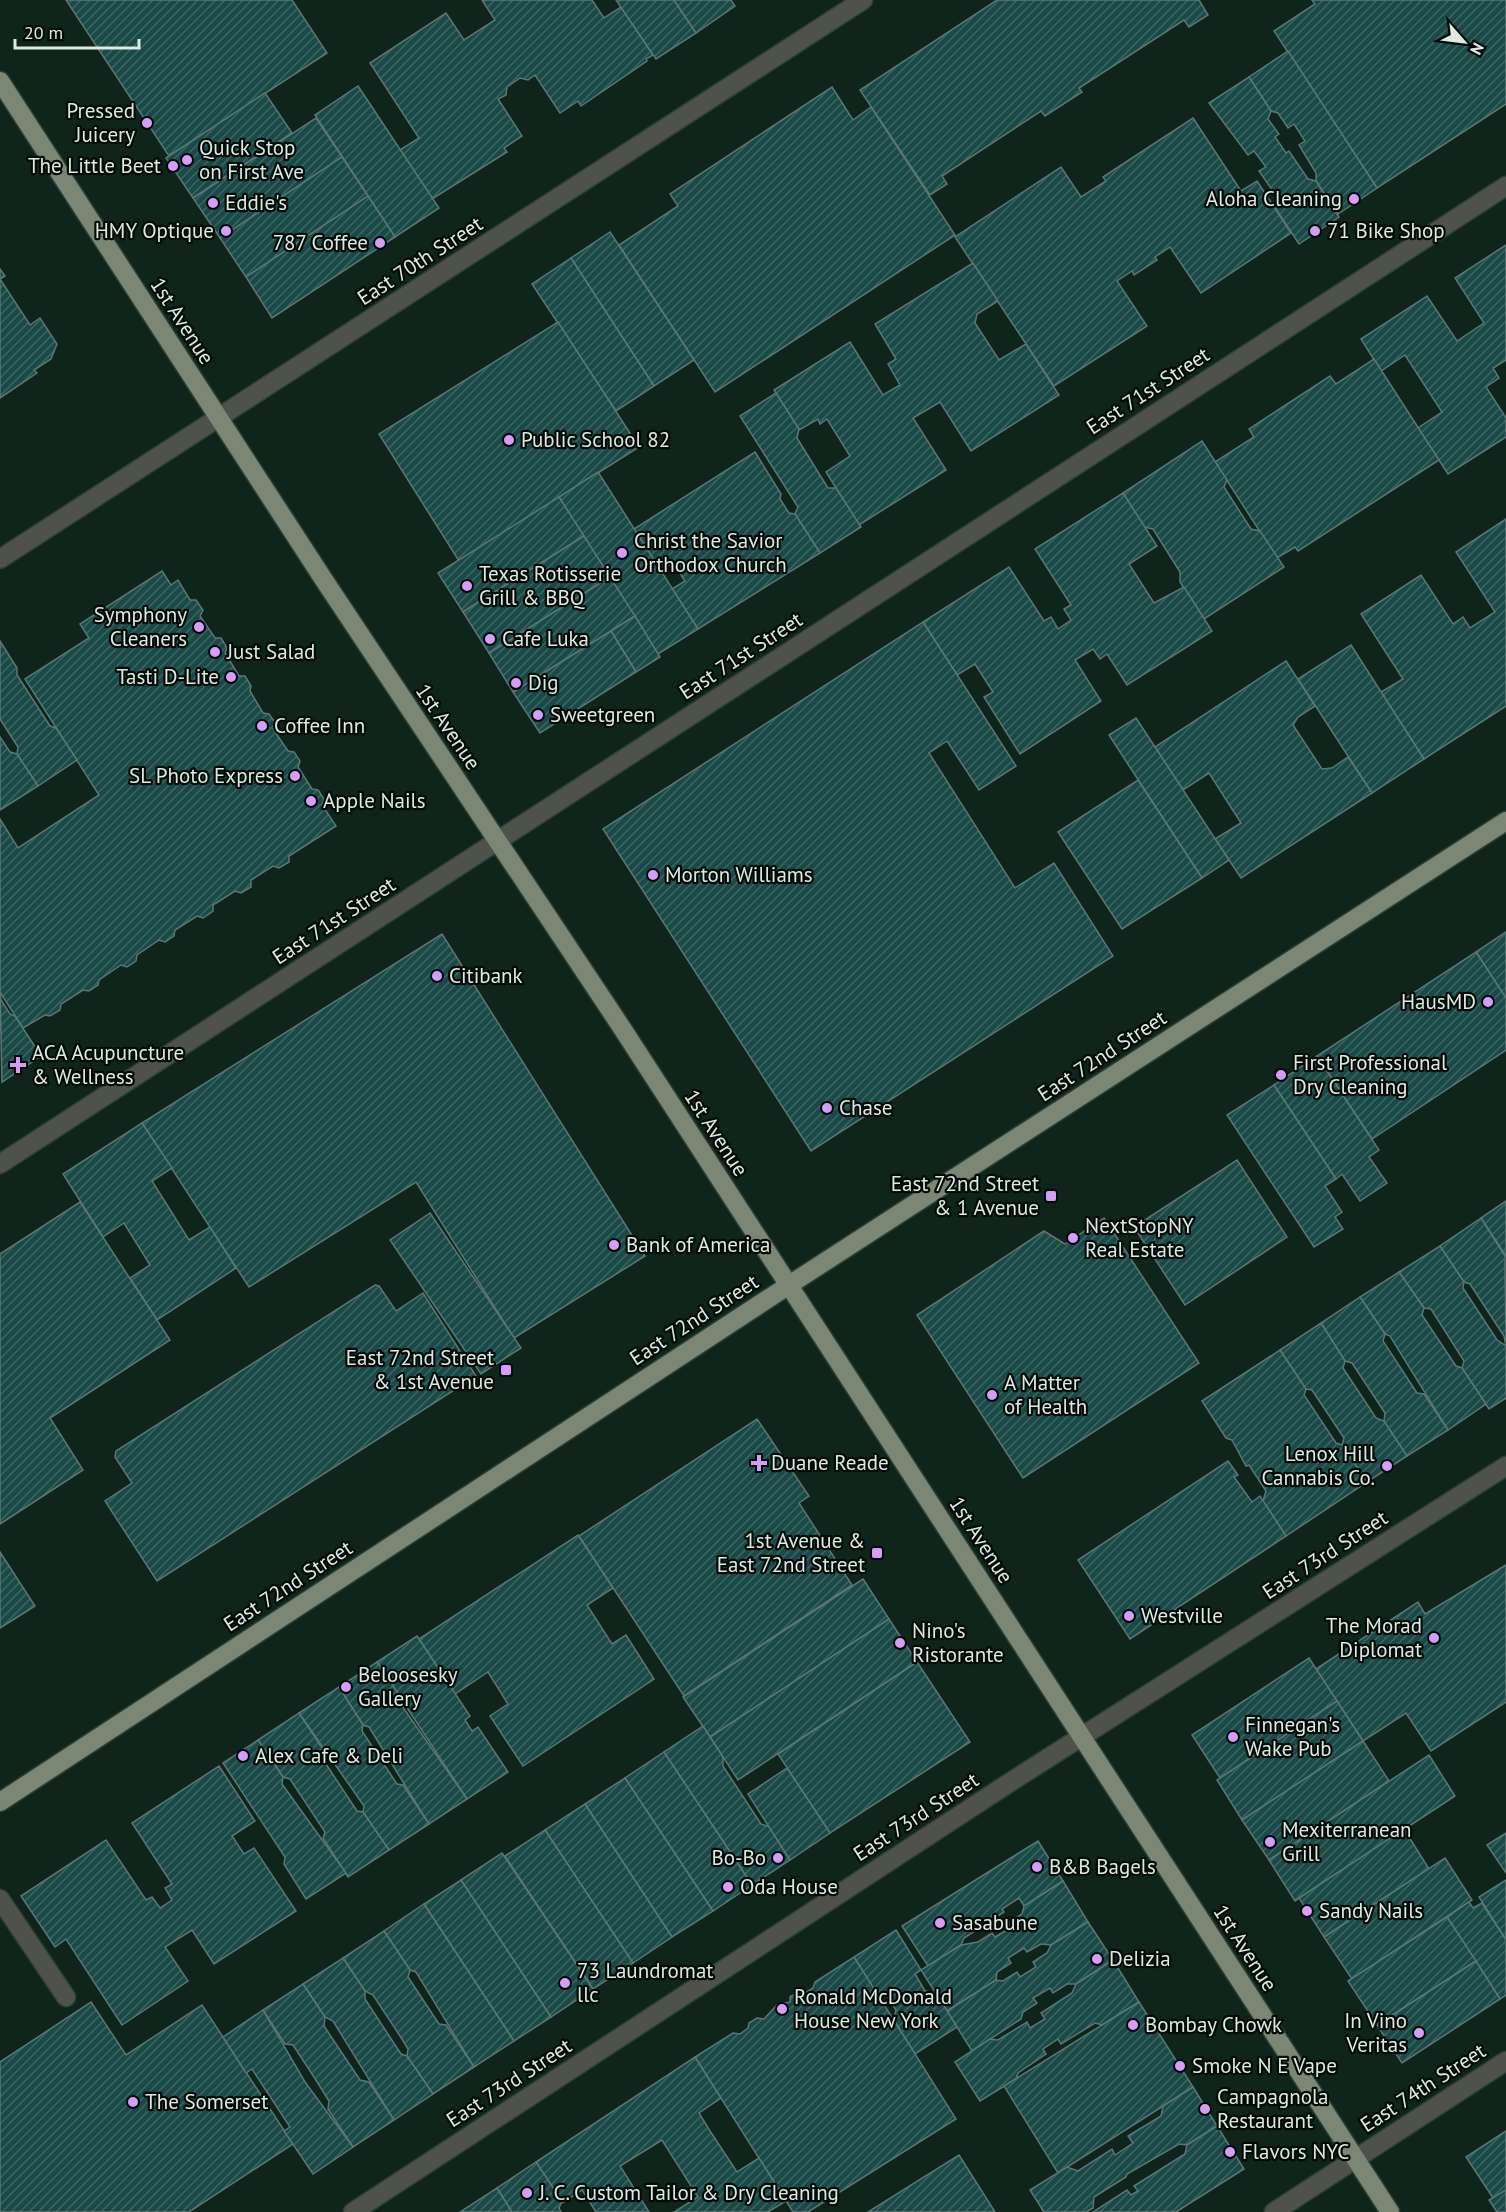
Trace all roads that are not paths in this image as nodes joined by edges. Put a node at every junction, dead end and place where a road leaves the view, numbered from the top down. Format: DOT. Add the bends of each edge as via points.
graph roads {
  1 [pos="863,0"];
  2 [pos="0,81"];
  3 [pos="1506,186"];
  4 [pos="218,418"];
  5 [pos="0,559"];
  6 [pos="1506,821"];
  7 [pos="496,842"];
  8 [pos="0,1164"];
  9 [pos="789,1285"];
  10 [pos="1506,1466"];
  11 [pos="1082,1737"];
  12 [pos="0,1802"];
  13 [pos="0,1899"];
  14 [pos="66,1997"];
  15 [pos="1506,2061"];
  16 [pos="1355,2159"];
  17 [pos="353,2212"];
  18 [pos="1274,2212"];
  19 [pos="1390,2212"];
  1 -- 4 [label="street, East 70th Street"];
  2 -- 4 [label="main road, 1st Avenue"];
  3 -- 7 [label="street, East 71st Street"];
  4 -- 5 [label="street, East 70th Street"];
  4 -- 7 [label="main road, 1st Avenue"];
  6 -- 9 [label="main road, East 72nd Street"];
  7 -- 8 [label="street, East 71st Street"];
  7 -- 9 [label="main road, 1st Avenue"];
  9 -- 11 [label="main road, 1st Avenue"];
  9 -- 12 [label="main road, East 72nd Street"];
  10 -- 11 [label="street, East 73rd Street"];
  11 -- 16 [label="main road, 1st Avenue"];
  11 -- 17 [label="street, East 73rd Street"];
  13 -- 14 [label="street"];
  15 -- 16 [label="street, East 74th Street"];
  16 -- 18 [label="street, East 74th Street"];
  16 -- 19 [label="main road, 1st Avenue"];
}
